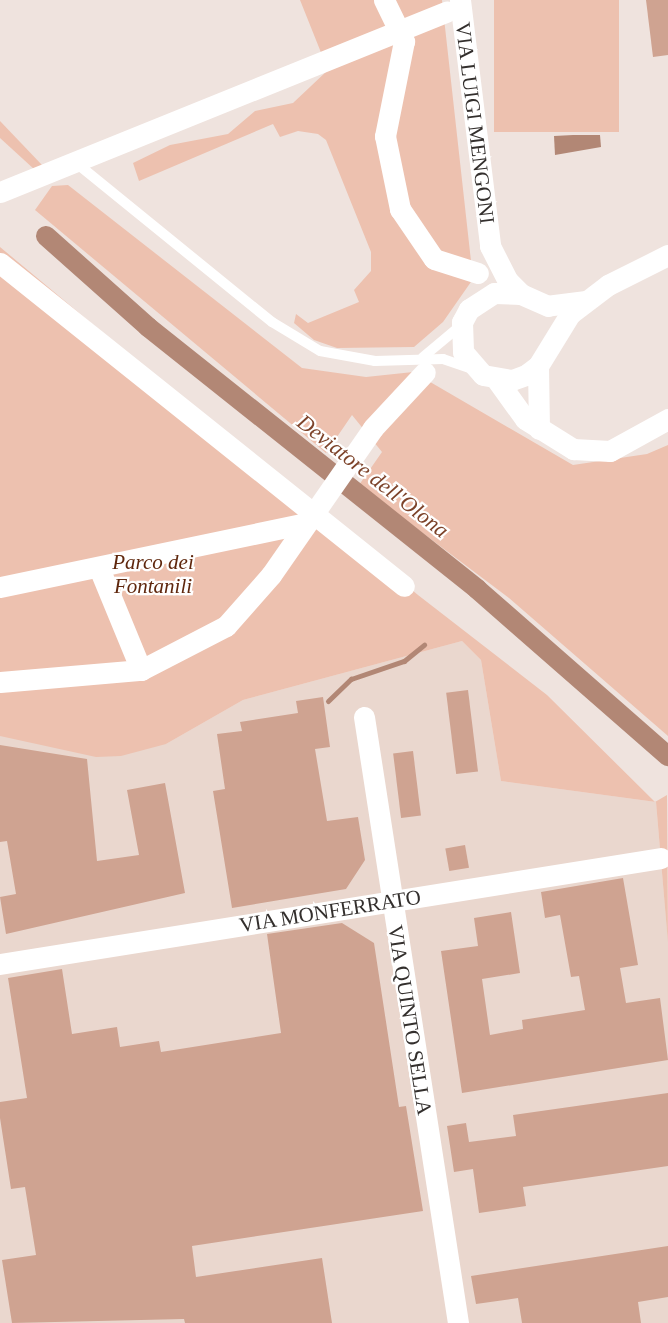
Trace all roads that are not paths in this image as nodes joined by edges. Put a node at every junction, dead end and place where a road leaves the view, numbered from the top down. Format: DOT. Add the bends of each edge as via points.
graph roads {
  1 [pos="384,0"];
  2 [pos="453,5"];
  3 [pos="403,30"];
  4 [pos="75,162"];
  5 [pos="0,192"];
  6 [pos="490,246"];
  7 [pos="668,255"];
  8 [pos="0,263"];
  9 [pos="478,273"];
  10 [pos="480,298"];
  11 [pos="527,298"];
  12 [pos="586,300"];
  13 [pos="462,322"];
  14 [pos="542,360"];
  15 [pos="423,365"];
  16 [pos="490,377"];
  17 [pos="668,419"];
  18 [pos="538,429"];
  19 [pos="311,512"];
  20 [pos="99,568"];
  21 [pos="0,586"];
  22 [pos="404,586"];
  23 [pos="141,670"];
  24 [pos="0,682"];
  25 [pos="364,717"];
  26 [pos="661,858"];
  27 [pos="391,901"];
  28 [pos="0,964"];
  29 [pos="458,1323"];
  1 -- 3 [label="street"];
  2 -- 3 [label="street"];
  2 -- 6 [label="street, VIA LUIGI MENGONI"];
  3 -- 4 [label="street"];
  3 -- 9 [label="street" via="385,136 400,209 434,259"];
  4 -- 5 [label="street"];
  4 -- 15 [label="lane" via="272,322 320,351 344,358"];
  6 -- 10 [label="street, VIA LUIGI MENGONI"];
  6 -- 11 [label="street, VIA LUIGI MENGONI" via="508,281"];
  7 -- 12 [label="street"];
  8 -- 19 [label="street"];
  10 -- 11 [label="street" via="494,293"];
  10 -- 13 [label="street"];
  11 -- 12 [label="street" via="548,306"];
  11 -- 14 [label="street" via="548,324"];
  12 -- 14 [label="street" via="570,314"];
  13 -- 15 [label="lane" via="452,338"];
  13 -- 16 [label="street" via="463,352"];
  14 -- 16 [label="street" via="512,380"];
  14 -- 18 [label="street"];
  15 -- 16 [label="lane" via="458,362"];
  15 -- 19 [label="street"];
  16 -- 18 [label="street"];
  17 -- 18 [label="street" via="627,445 594,452 573,449"];
  19 -- 20 [label="street"];
  19 -- 22 [label="street"];
  19 -- 23 [label="street" via="271,575 226,627"];
  20 -- 21 [label="street"];
  20 -- 23 [label="street"];
  23 -- 24 [label="street"];
  25 -- 27 [label="street, VIA QUINTO SELLA"];
  26 -- 27 [label="street, VIA MONFERRATO"];
  27 -- 28 [label="street, VIA MONFERRATO"];
  27 -- 29 [label="street, VIA QUINTO SELLA"];
}
